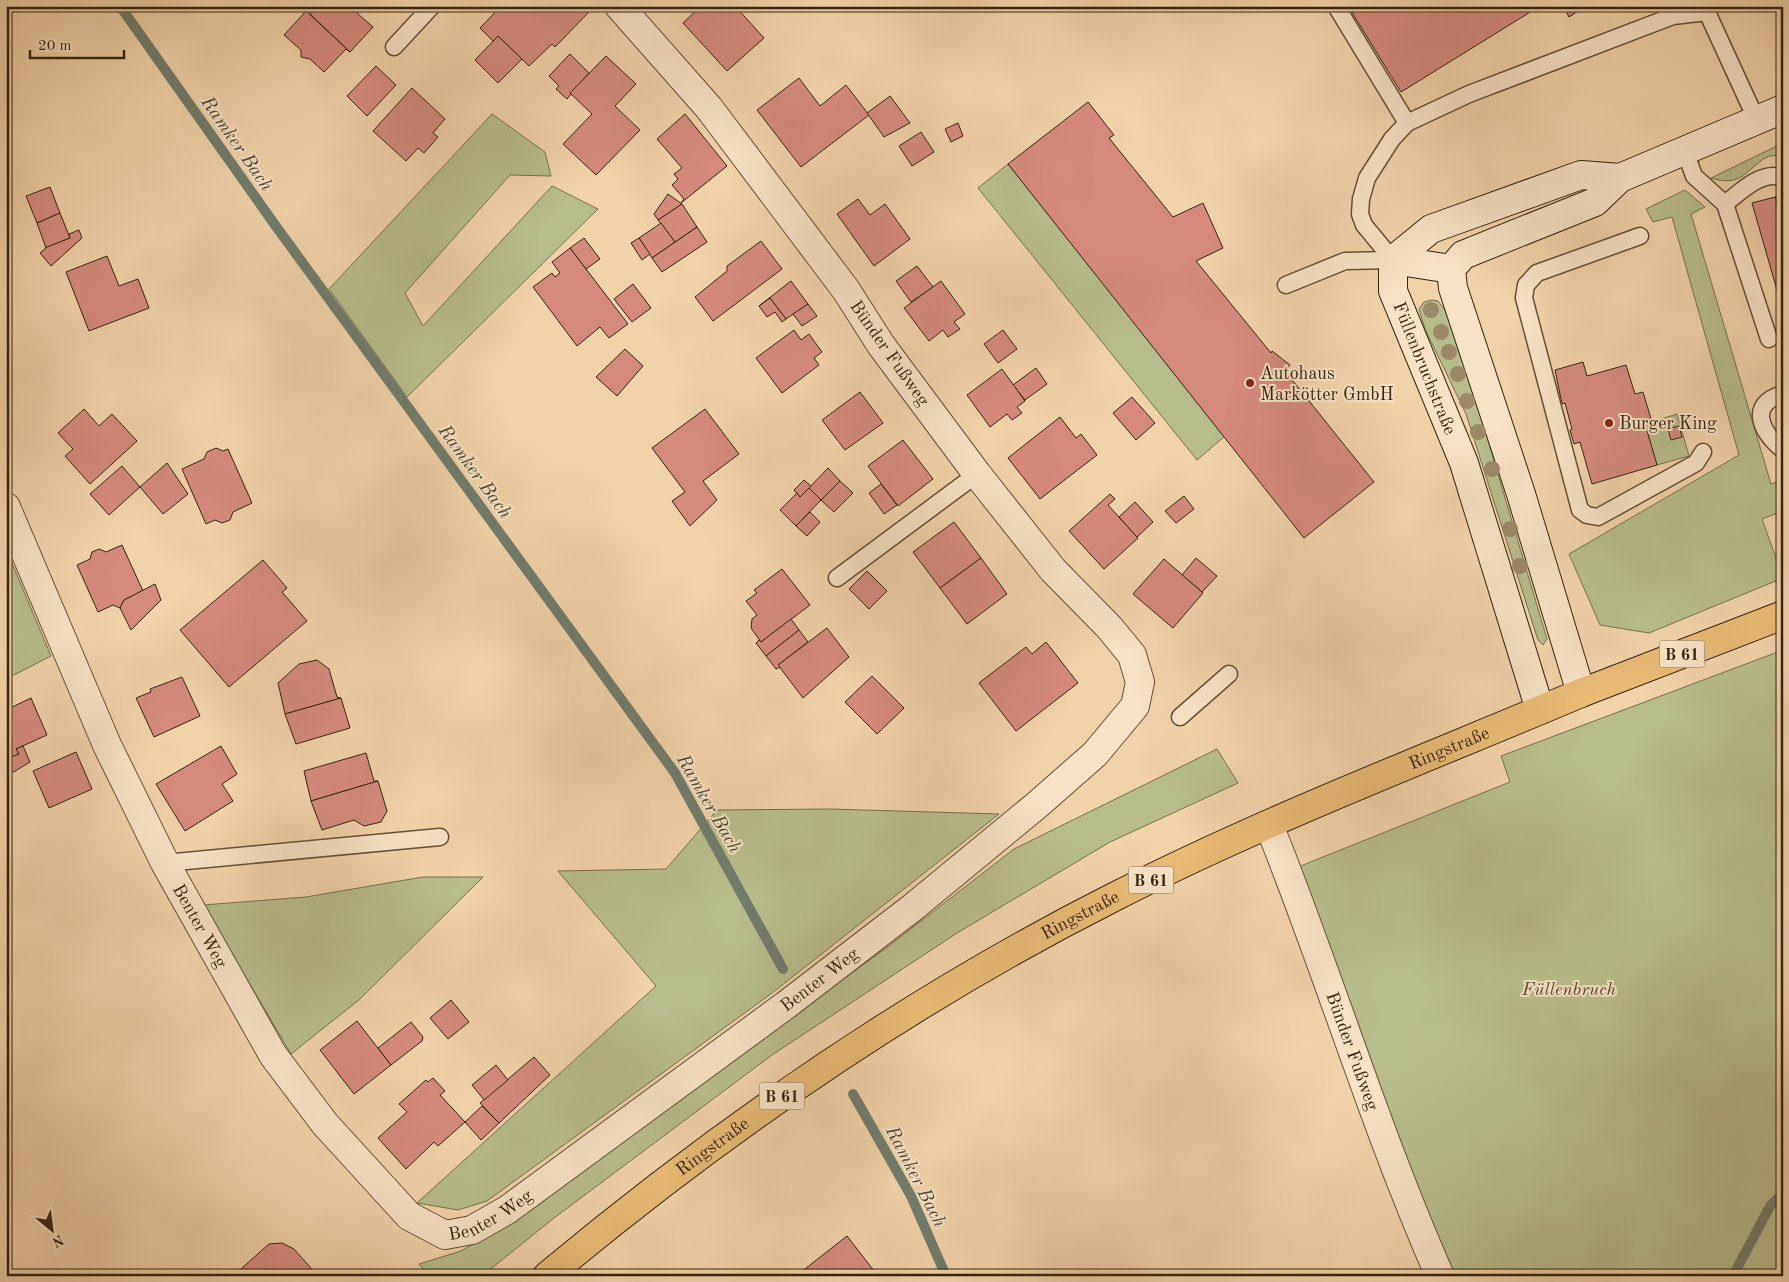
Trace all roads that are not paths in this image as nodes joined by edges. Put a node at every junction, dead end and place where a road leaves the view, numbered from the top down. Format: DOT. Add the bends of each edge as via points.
graph roads {
  1 [pos="432,6"];
  2 [pos="619,6"];
  3 [pos="1336,6"];
  4 [pos="1711,9"];
  5 [pos="394,47"];
  6 [pos="1783,109"];
  7 [pos="1757,121"];
  8 [pos="1407,123"];
  9 [pos="1685,151"];
  10 [pos="1620,178"];
  11 [pos="1783,178"];
  12 [pos="1725,204"];
  13 [pos="1640,236"];
  14 [pos="1393,260"];
  15 [pos="1451,269"];
  16 [pos="1286,285"];
  17 [pos="1769,339"];
  18 [pos="1783,394"];
  19 [pos="1783,450"];
  20 [pos="1703,452"];
  21 [pos="977,474"];
  22 [pos="6,507"];
  23 [pos="837,578"];
  24 [pos="1783,615"];
  25 [pos="1229,674"];
  26 [pos="1581,693"];
  27 [pos="1135,706"];
  28 [pos="1540,710"];
  29 [pos="1180,717"];
  30 [pos="1269,825"];
  31 [pos="440,837"];
  32 [pos="165,863"];
  33 [pos="547,1276"];
  34 [pos="1440,1276"];
  1 -- 5 [label="lane"];
  2 -- 21 [label="street, Bünder Fußweg" via="721,123"];
  3 -- 8 [label="lane"];
  4 -- 7 [label="lane"];
  4 -- 8 [label="lane" via="1673,16 1469,94"];
  6 -- 7 [label="street"];
  7 -- 9 [label="street"];
  8 -- 14 [label="lane" via="1392,139 1367,178 1361,200 1360,214 1364,225"];
  9 -- 10 [label="street"];
  9 -- 12 [label="lane" via="1694,176"];
  10 -- 14 [label="street" via="1581,175 1431,229"];
  10 -- 15 [label="street" via="1594,202 1463,255"];
  11 -- 12 [label="lane" via="1766,176"];
  12 -- 17 [label="lane"];
  13 -- 20 [label="lane" via="1537,273 1526,285 1524,298 1580,510 1598,517 1696,463"];
  14 -- 15 [label="street"];
  14 -- 16 [label="lane" via="1345,261"];
  14 -- 28 [label="street, Füllenbruchstraße" via="1393,291 1464,462"];
  15 -- 26 [label="street" via="1453,288 1521,494"];
  18 -- 19 [label="lane" via="1771,397 1760,413 1763,426 1773,442"];
  21 -- 23 [label="lane"];
  21 -- 27 [label="street, Bünder Fußweg" via="1053,570 1109,627 1132,656 1140,682"];
  22 -- 32 [label="street, Benter Weg" via="107,745"];
  24 -- 26 [label="main road, Ringstraße / B 61"];
  25 -- 29 [label="lane"];
  26 -- 28 [label="main road, Ringstraße / B 61"];
  27 -- 32 [label="street, Benter Weg" via="1095,754 1037,804 912,908 786,1005 507,1210 472,1230 445,1235 409,1216 324,1124 273,1055"];
  28 -- 30 [label="main road, Ringstraße / B 61"];
  30 -- 33 [label="main road, Ringstraße / B 61" via="1050,930 870,1036 663,1181"];
  30 -- 34 [label="street, Bünder Fußweg" via="1303,908 1406,1198"];
  31 -- 32 [label="lane"];
}
